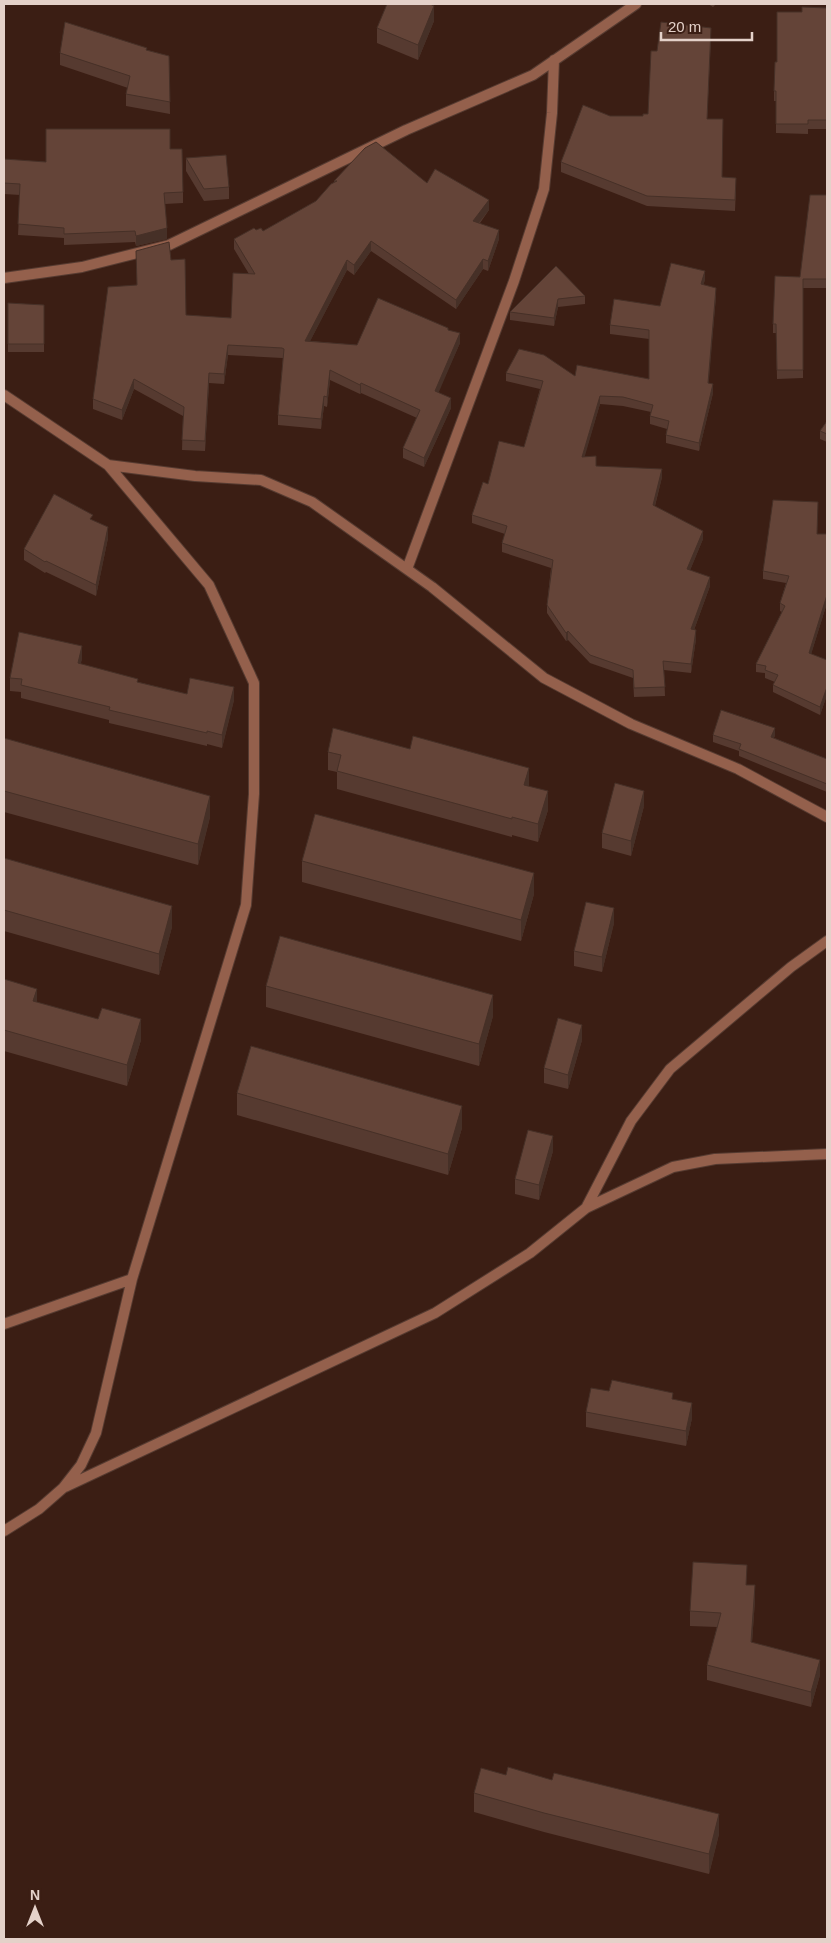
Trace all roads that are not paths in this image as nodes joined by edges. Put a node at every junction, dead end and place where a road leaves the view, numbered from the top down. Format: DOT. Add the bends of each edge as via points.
graph roads {
  1 [pos="636,4"];
  2 [pos="554,60"];
  3 [pos="4,278"];
  4 [pos="4,395"];
  5 [pos="108,465"];
  6 [pos="407,569"];
  7 [pos="827,817"];
  8 [pos="827,942"];
  9 [pos="827,1154"];
  10 [pos="586,1208"];
  11 [pos="132,1279"];
  12 [pos="4,1324"];
  13 [pos="63,1488"];
  14 [pos="4,1531"];
  1 -- 2 [label="street"];
  2 -- 3 [label="street" via="533,75 389,138 169,245 82,267"];
  2 -- 6 [label="street" via="544,189 514,281"];
  4 -- 5 [label="street"];
  5 -- 6 [label="street" via="261,480 312,502"];
  5 -- 11 [label="street" via="209,585 254,683 254,794 246,905"];
  6 -- 7 [label="street" via="544,678 631,724 738,769"];
  8 -- 10 [label="street" via="791,967 670,1069 631,1121"];
  9 -- 10 [label="street" via="715,1159 673,1168"];
  10 -- 13 [label="street" via="530,1253 435,1313"];
  11 -- 12 [label="street"];
  11 -- 13 [label="street" via="96,1433 81,1465"];
  13 -- 14 [label="street" via="39,1509"];
}
